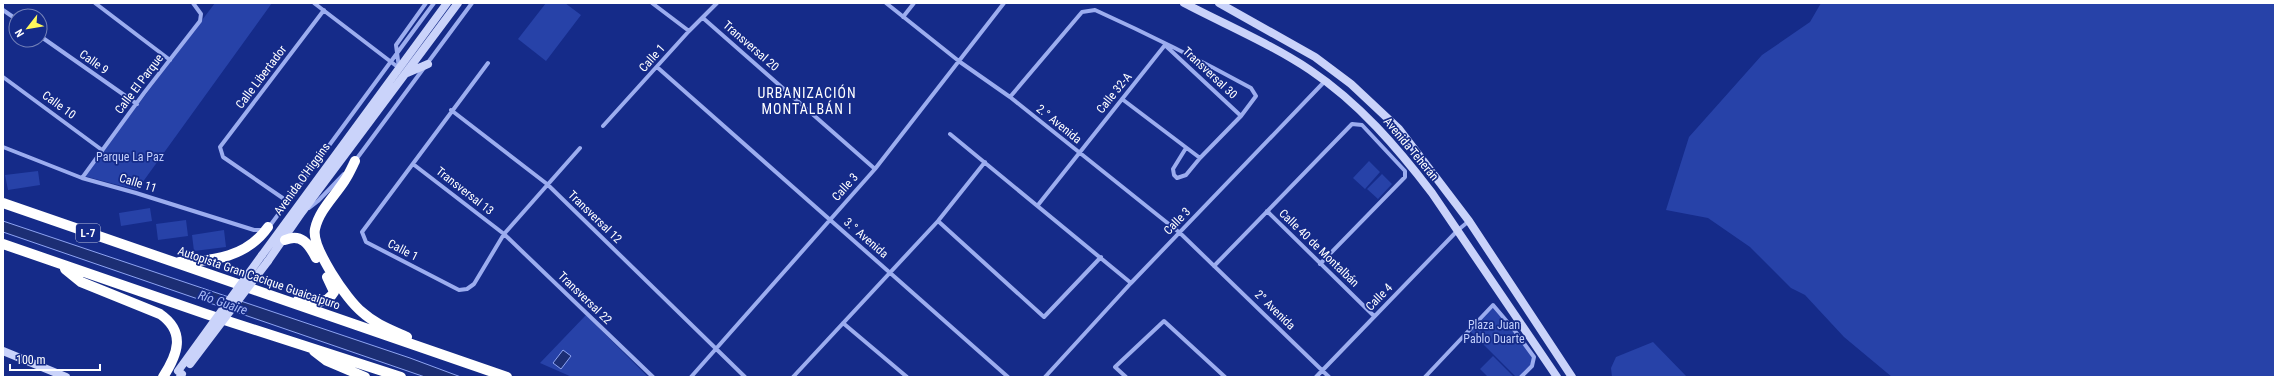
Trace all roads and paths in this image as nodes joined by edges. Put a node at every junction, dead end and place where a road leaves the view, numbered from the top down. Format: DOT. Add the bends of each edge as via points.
graph roads {
  1 [pos="95,3"];
  2 [pos="193,3"];
  3 [pos="314,3"];
  4 [pos="426,3"];
  5 [pos="434,3"];
  6 [pos="447,3"];
  7 [pos="458,3"];
  8 [pos="472,3"];
  9 [pos="652,3"];
  10 [pos="717,3"];
  11 [pos="886,3"];
  12 [pos="914,3"];
  13 [pos="1004,3"];
  14 [pos="1184,3"];
  15 [pos="1218,3"];
  16 [pos="1230,6"];
  17 [pos="324,10"];
  18 [pos="903,17"];
  19 [pos="703,18"];
  20 [pos="689,31"];
  21 [pos="48,42"];
  22 [pos="1165,45"];
  23 [pos="1182,51"];
  24 [pos="397,54"];
  25 [pos="1179,57"];
  26 [pos="170,60"];
  27 [pos="392,61"];
  28 [pos="960,62"];
  29 [pos="488,63"];
  30 [pos="428,64"];
  31 [pos="657,67"];
  32 [pos="399,68"];
  33 [pos="406,73"];
  34 [pos="3,77"];
  35 [pos="1325,81"];
  36 [pos="1010,97"];
  37 [pos="1122,99"];
  38 [pos="137,104"];
  39 [pos="451,110"];
  40 [pos="1241,116"];
  41 [pos="603,126"];
  42 [pos="950,134"];
  43 [pos="3,148"];
  44 [pos="580,148"];
  45 [pos="1186,148"];
  46 [pos="102,150"];
  47 [pos="1079,153"];
  48 [pos="1200,158"];
  49 [pos="355,161"];
  50 [pos="985,162"];
  51 [pos="413,164"];
  52 [pos="875,169"];
  53 [pos="82,178"];
  54 [pos="547,184"];
  55 [pos="287,201"];
  56 [pos="3,203"];
  57 [pos="1038,205"];
  58 [pos="1267,211"];
  59 [pos="302,212"];
  60 [pos="829,219"];
  61 [pos="938,221"];
  62 [pos="1469,221"];
  63 [pos="268,228"];
  64 [pos="1458,230"];
  65 [pos="1180,233"];
  66 [pos="504,234"];
  67 [pos="284,240"];
  68 [pos="3,244"];
  69 [pos="1101,257"];
  70 [pos="265,258"];
  71 [pos="173,262"];
  72 [pos="58,264"];
  73 [pos="1320,264"];
  74 [pos="1214,266"];
  75 [pos="890,272"];
  76 [pos="1131,283"];
  77 [pos="273,296"];
  78 [pos="1374,316"];
  79 [pos="843,323"];
  80 [pos="309,347"];
  81 [pos="716,348"];
  82 [pos="423,349"];
  83 [pos="3,351"];
  84 [pos="1322,370"];
  85 [pos="178,375"];
  86 [pos="66,377"];
  87 [pos="163,377"];
  88 [pos="365,377"];
  89 [pos="401,377"];
  90 [pos="507,377"];
  91 [pos="653,377"];
  92 [pos="691,377"];
  93 [pos="745,377"];
  94 [pos="793,377"];
  95 [pos="907,377"];
  96 [pos="1008,377"];
  97 [pos="1045,377"];
  98 [pos="1126,377"];
  99 [pos="1226,377"];
  100 [pos="1316,377"];
  101 [pos="1329,377"];
  102 [pos="1425,377"];
  103 [pos="1521,377"];
  104 [pos="1557,377"];
  105 [pos="1572,377"];
  1 -- 26 [label="street"];
  2 -- 26 [label="street, Calle El Parque" via="201,14 200,21"];
  3 -- 17 [label="street"];
  4 -- 24 [label="street" via="396,45"];
  5 -- 24 [label="street, Avenida O'Higgins"];
  6 -- 32 [label="main road, Avenida O'Higgins"];
  7 -- 33 [label="main road, Avenida O'Higgins"];
  8 -- 30 [label="street, Avenida O'Higgins"];
  9 -- 20 [label="street"];
  10 -- 19 [label="street, Calle 1"];
  11 -- 18 [label="street, 2.° Avenida"];
  12 -- 18 [label="street"];
  13 -- 28 [label="street, Calle 3"];
  14 -- 35 [label="main road, Avenida Teherán" via="1278,51"];
  15 -- 16 [label="main road, Avenida Teherán"];
  16 -- 62 [label="main road, Avenida Teherán" via="1315,57 1351,84 1399,129"];
  17 -- 27 [label="street"];
  17 -- 55 [label="street, Calle Libertador" via="220,147 223,157"];
  18 -- 28 [label="street, 2.° Avenida"];
  19 -- 20 [label="street, Calle 1"];
  19 -- 52 [label="street, Transversal 20"];
  20 -- 31 [label="street, Calle 1"];
  21 -- 38 [label="street, Calle 9"];
  22 -- 23 [label="street"];
  22 -- 25 [label="street, Transversal 30"];
  22 -- 36 [label="street" via="1152,36 1095,10 1082,12"];
  22 -- 37 [label="street, Calle 32-A"];
  23 -- 25 [label="street" via="1178,54"];
  23 -- 40 [label="street" via="1255,91 1254,100"];
  24 -- 27 [label="street, Avenida O'Higgins"];
  24 -- 32 [label="street"];
  25 -- 40 [label="street, Transversal 30"];
  26 -- 38 [label="street, Calle El Parque"];
  27 -- 32 [label="street"];
  27 -- 55 [label="street, Avenida O'Higgins"];
  28 -- 36 [label="street, 2.° Avenida"];
  28 -- 52 [label="street, Calle 3"];
  29 -- 39 [label="street, Calle 1"];
  30 -- 33 [label="main road"];
  30 -- 49 [label="street, Avenida O'Higgins"];
  31 -- 41 [label="street, Calle 1"];
  31 -- 60 [label="street, 3.° Avenida"];
  32 -- 33 [label="street"];
  32 -- 70 [label="main road, Avenida O'Higgins"];
  33 -- 59 [label="main road, Avenida O'Higgins"];
  34 -- 46 [label="street, Calle 10"];
  35 -- 64 [label="main road, Avenida Teherán" via="1362,112 1385,136 1432,193"];
  35 -- 65 [label="street, Calle 3"];
  36 -- 47 [label="street, 2.° Avenida"];
  37 -- 45 [label="street"];
  37 -- 47 [label="street, Calle 32-A"];
  38 -- 46 [label="street, Calle El Parque"];
  39 -- 51 [label="street, Calle 1"];
  39 -- 54 [label="street, Transversal 12"];
  40 -- 48 [label="street"];
  42 -- 50 [label="street"];
  43 -- 53 [label="street, Calle 11"];
  44 -- 54 [label="street, Calle 1"];
  45 -- 48 [label="street"];
  45 -- 48 [label="street" via="1173,169 1174,176 1182,178"];
  46 -- 53 [label="street, Calle El Parque"];
  47 -- 57 [label="street, Calle 32-A"];
  47 -- 65 [label="street, 2.° Avenida"];
  49 -- 59 [label="street, Avenida O'Higgins" via="318,202"];
  49 -- 82 [label="highway" via="320,216 314,231 314,240 339,284 361,312 372,320 409,337"];
  50 -- 57 [label="street"];
  50 -- 61 [label="street"];
  51 -- 66 [label="street, Transversal 13"];
  51 -- 66 [label="street, Calle 1" via="362,232 366,242 459,290 467,289 474,284"];
  52 -- 60 [label="street, Calle 3"];
  53 -- 63 [label="street, Calle 11" via="136,192 254,230"];
  54 -- 66 [label="street, Calle 1"];
  54 -- 81 [label="street, Transversal 12"];
  55 -- 63 [label="street, Avenida O'Higgins"];
  56 -- 71 [label="highway, Autopista Gran Cacique Guaicaipuro / L-7"];
  57 -- 69 [label="street"];
  58 -- 73 [label="street, Calle 40 de Montalbán"];
  58 -- 73 [label="street" via="1352,124 1362,125 1405,171 1406,177"];
  58 -- 74 [label="street"];
  59 -- 67 [label="main road, Avenida O'Higgins"];
  60 -- 75 [label="street, 3.° Avenida"];
  60 -- 81 [label="street, Calle 3"];
  61 -- 69 [label="street" via="1044,317"];
  61 -- 75 [label="street"];
  62 -- 64 [label="street, Calle 4"];
  62 -- 105 [label="main road, Avenida Teherán"];
  63 -- 71 [label="highway" via="258,241 227,257 207,261"];
  64 -- 78 [label="street, Calle 4"];
  64 -- 104 [label="main road, Avenida Teherán"];
  65 -- 74 [label="street, 2.° Avenida"];
  65 -- 76 [label="street, Calle 3"];
  66 -- 91 [label="street, Transversal 22"];
  67 -- 70 [label="main road, Avenida O'Higgins"];
  67 -- 77 [label="highway" via="295,237 307,243 334,292 327,300 317,303"];
  68 -- 72 [label="highway"];
  69 -- 76 [label="street"];
  70 -- 85 [label="main road, Avenida O'Higgins, bridge"];
  71 -- 77 [label="highway, Autopista Gran Cacique Guaicaipuro / L-7"];
  72 -- 80 [label="highway"];
  72 -- 87 [label="highway" via="81,282 166,318 173,326 178,339 171,364"];
  73 -- 78 [label="street, Calle 40 de Montalbán"];
  74 -- 84 [label="street, 2° Avenida"];
  75 -- 79 [label="street"];
  75 -- 96 [label="street, 3.° Avenida"];
  76 -- 97 [label="street, Calle 3"];
  77 -- 82 [label="highway, Autopista Gran Cacique Guaicaipuro / L-7"];
  78 -- 84 [label="street, Calle 4"];
  79 -- 94 [label="street"];
  79 -- 95 [label="street"];
  80 -- 88 [label="highway" via="327,361"];
  80 -- 89 [label="highway"];
  81 -- 92 [label="street, Calle 3"];
  81 -- 93 [label="street, Transversal 12"];
  82 -- 90 [label="highway, Autopista Gran Cacique Guaicaipuro / L-7"];
  83 -- 86 [label="main road"];
  84 -- 100 [label="street, Calle 4"];
  84 -- 101 [label="street"];
  98 -- 99 [label="street" via="1116,367 1164,322"];
  102 -- 103 [label="street" via="1493,305 1534,357 1532,366"];
}
